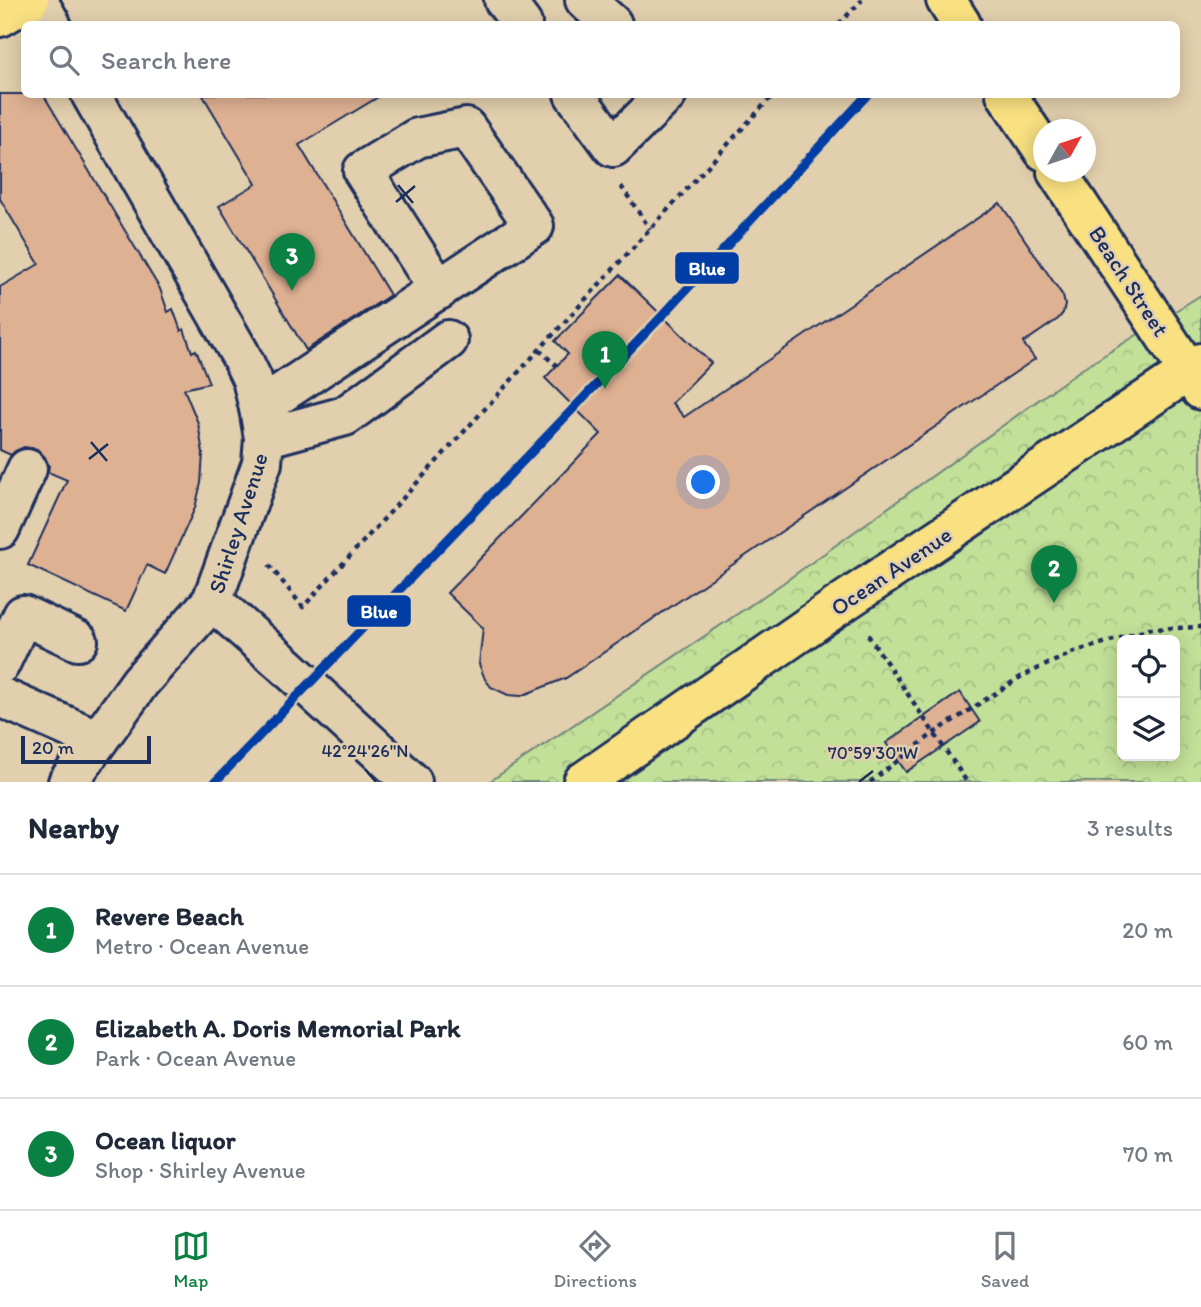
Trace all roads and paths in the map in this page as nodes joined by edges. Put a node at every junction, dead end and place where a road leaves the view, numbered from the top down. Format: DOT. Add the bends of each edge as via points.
graph roads {
  1 [pos="29,0"];
  2 [pos="37,0"];
  3 [pos="503,0"];
  4 [pos="584,0"];
  5 [pos="862,0"];
  6 [pos="946,0"];
  7 [pos="0,17"];
  8 [pos="49,21"];
  9 [pos="520,21"];
  10 [pos="608,21"];
  11 [pos="842,21"];
  12 [pos="959,21"];
  13 [pos="93,98"];
  14 [pos="577,98"];
  15 [pos="663,98"];
  16 [pos="770,98"];
  17 [pos="1009,98"];
  18 [pos="1033,135"];
  19 [pos="613,147"];
  20 [pos="1064,182"];
  21 [pos="650,229"];
  22 [pos="439,290"];
  23 [pos="448,340"];
  24 [pos="539,350"];
  25 [pos="557,366"];
  26 [pos="1197,374"];
  27 [pos="262,423"];
  28 [pos="27,469"];
  29 [pos="0,529"];
  30 [pos="268,564"];
  31 [pos="212,601"];
  32 [pos="845,601"];
  33 [pos="1201,627"];
  34 [pos="78,641"];
  35 [pos="0,664"];
  36 [pos="0,697"];
  37 [pos="934,733"];
  38 [pos="98,740"];
  39 [pos="68,782"];
  40 [pos="412,782"];
  41 [pos="583,782"];
  42 [pos="870,782"];
  43 [pos="967,782"];
  1 -- 7 [label="main road"];
  2 -- 8 [label="street"];
  3 -- 9 [label="street"];
  4 -- 10 [label="street"];
  5 -- 11 [label="path"];
  6 -- 12 [label="main road"];
  13 -- 27 [label="street, Shirley Avenue" via="240,354"];
  14 -- 19 [label="street"];
  15 -- 19 [label="street"];
  16 -- 21 [label="path"];
  17 -- 18 [label="main road"];
  19 -- 21 [label="path" via="615,176"];
  20 -- 26 [label="main road, Beach Street"];
  21 -- 24 [label="path"];
  22 -- 22 [label="street" via="534,226 466,128 417,138 363,171"];
  22 -- 27 [label="street"];
  23 -- 27 [label="street" via="345,416"];
  24 -- 25 [label="path"];
  24 -- 30 [label="path" via="303,607"];
  26 -- 32 [label="main road, Ocean Avenue"];
  27 -- 31 [label="street, Shirley Avenue" via="262,464"];
  28 -- 29 [label="street"];
  31 -- 38 [label="street" via="140,682"];
  31 -- 40 [label="street, Shirley Avenue"];
  32 -- 37 [label="path"];
  32 -- 41 [label="main road, Ocean Avenue"];
  33 -- 37 [label="path" via="1150,629 1074,652 1022,676"];
  34 -- 35 [label="street" via="23,615"];
  36 -- 38 [label="street"];
  37 -- 42 [label="path"];
  37 -- 43 [label="path"];
  38 -- 39 [label="street"];
}
